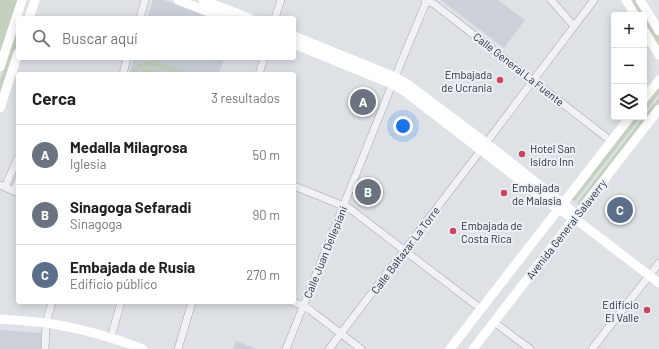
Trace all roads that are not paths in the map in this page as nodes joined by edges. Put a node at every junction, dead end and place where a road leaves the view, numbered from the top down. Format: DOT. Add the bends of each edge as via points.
graph roads {
  1 [pos="22,0"];
  2 [pos="35,0"];
  3 [pos="145,0"];
  4 [pos="178,0"];
  5 [pos="203,0"];
  6 [pos="281,0"];
  7 [pos="426,0"];
  8 [pos="551,0"];
  9 [pos="594,0"];
  10 [pos="626,0"];
  11 [pos="640,0"];
  12 [pos="633,12"];
  13 [pos="17,16"];
  14 [pos="30,16"];
  15 [pos="141,16"];
  16 [pos="220,16"];
  17 [pos="244,16"];
  18 [pos="276,16"];
  19 [pos="16,18"];
  20 [pos="574,26"];
  21 [pos="659,31"];
  22 [pos="647,35"];
  23 [pos="296,37"];
  24 [pos="296,45"];
  25 [pos="659,55"];
  26 [pos="17,60"];
  27 [pos="127,60"];
  28 [pos="263,60"];
  29 [pos="0,67"];
  30 [pos="124,72"];
  31 [pos="260,72"];
  32 [pos="15,74"];
  33 [pos="394,81"];
  34 [pos="534,81"];
  35 [pos="657,84"];
  36 [pos="647,96"];
  37 [pos="0,108"];
  38 [pos="659,109"];
  39 [pos="628,120"];
  40 [pos="612,141"];
  41 [pos="483,146"];
  42 [pos="16,162"];
  43 [pos="2,186"];
  44 [pos="296,187"];
  45 [pos="16,192"];
  46 [pos="344,206"];
  47 [pos="561,206"];
  48 [pos="576,217"];
  49 [pos="405,250"];
  50 [pos="659,263"];
  51 [pos="649,276"];
  52 [pos="659,283"];
  53 [pos="296,303"];
  54 [pos="51,304"];
  55 [pos="120,304"];
  56 [pos="191,304"];
  57 [pos="304,306"];
  58 [pos="481,308"];
  59 [pos="0,319"];
  60 [pos="494,322"];
  61 [pos="46,323"];
  62 [pos="341,334"];
  63 [pos="111,337"];
  64 [pos="45,349"];
  65 [pos="143,349"];
  66 [pos="178,349"];
  67 [pos="286,349"];
  68 [pos="329,349"];
  69 [pos="361,349"];
  70 [pos="450,349"];
  71 [pos="473,349"];
  72 [pos="530,349"];
  73 [pos="592,349"];
  1 -- 13 [label="main road"];
  2 -- 14 [label="main road"];
  3 -- 15 [label="street"];
  4 -- 16 [label="main road"];
  5 -- 17 [label="main road"];
  6 -- 18 [label="street"];
  7 -- 33 [label="street, Calle Juan Dellepiani"];
  7 -- 34 [label="street, Calle General La Fuente"];
  8 -- 20 [label="street"];
  9 -- 20 [label="street, Calle Baltazar La Torre"];
  10 -- 12 [label="main road"];
  11 -- 21 [label="main road"];
  19 -- 29 [label="main road"];
  20 -- 34 [label="street, Calle Baltazar La Torre"];
  22 -- 25 [label="main road"];
  23 -- 33 [label="main road"];
  24 -- 33 [label="main road"];
  26 -- 32 [label="main road"];
  27 -- 30 [label="street"];
  28 -- 31 [label="street"];
  32 -- 37 [label="main road"];
  33 -- 41 [label="main road" via="409,85"];
  33 -- 46 [label="street, Calle Juan Dellepiani"];
  34 -- 40 [label="street, Calle General La Fuente"];
  34 -- 41 [label="street, Calle Baltazar La Torre"];
  35 -- 36 [label="main road"];
  38 -- 48 [label="main road, Avenida General Salaverry"];
  39 -- 40 [label="main road, Avenida General Salaverry"];
  40 -- 47 [label="main road, Avenida General Salaverry"];
  41 -- 47 [label="main road"];
  41 -- 49 [label="street, Calle Baltazar La Torre"];
  42 -- 43 [label="street"];
  43 -- 45 [label="street"];
  44 -- 46 [label="street"];
  46 -- 49 [label="street"];
  46 -- 57 [label="street, Calle Juan Dellepiani"];
  47 -- 48 [label="main road"];
  47 -- 58 [label="main road, Avenida General Salaverry"];
  48 -- 51 [label="main road"];
  48 -- 60 [label="main road, Avenida General Salaverry"];
  49 -- 58 [label="street"];
  49 -- 62 [label="street, Calle Baltazar La Torre"];
  50 -- 51 [label="street"];
  51 -- 52 [label="main road"];
  51 -- 73 [label="street"];
  53 -- 57 [label="street"];
  54 -- 61 [label="street"];
  55 -- 63 [label="street"];
  56 -- 66 [label="street"];
  57 -- 62 [label="street"];
  57 -- 67 [label="street, Calle Juan Dellepiani"];
  58 -- 70 [label="main road, Avenida General Salaverry"];
  59 -- 61 [label="main road"];
  60 -- 71 [label="main road, Avenida General Salaverry"];
  60 -- 72 [label="street"];
  61 -- 63 [label="main road"];
  61 -- 64 [label="street"];
  62 -- 68 [label="street, Calle Baltazar La Torre"];
  62 -- 69 [label="street"];
  63 -- 65 [label="main road"];
}
